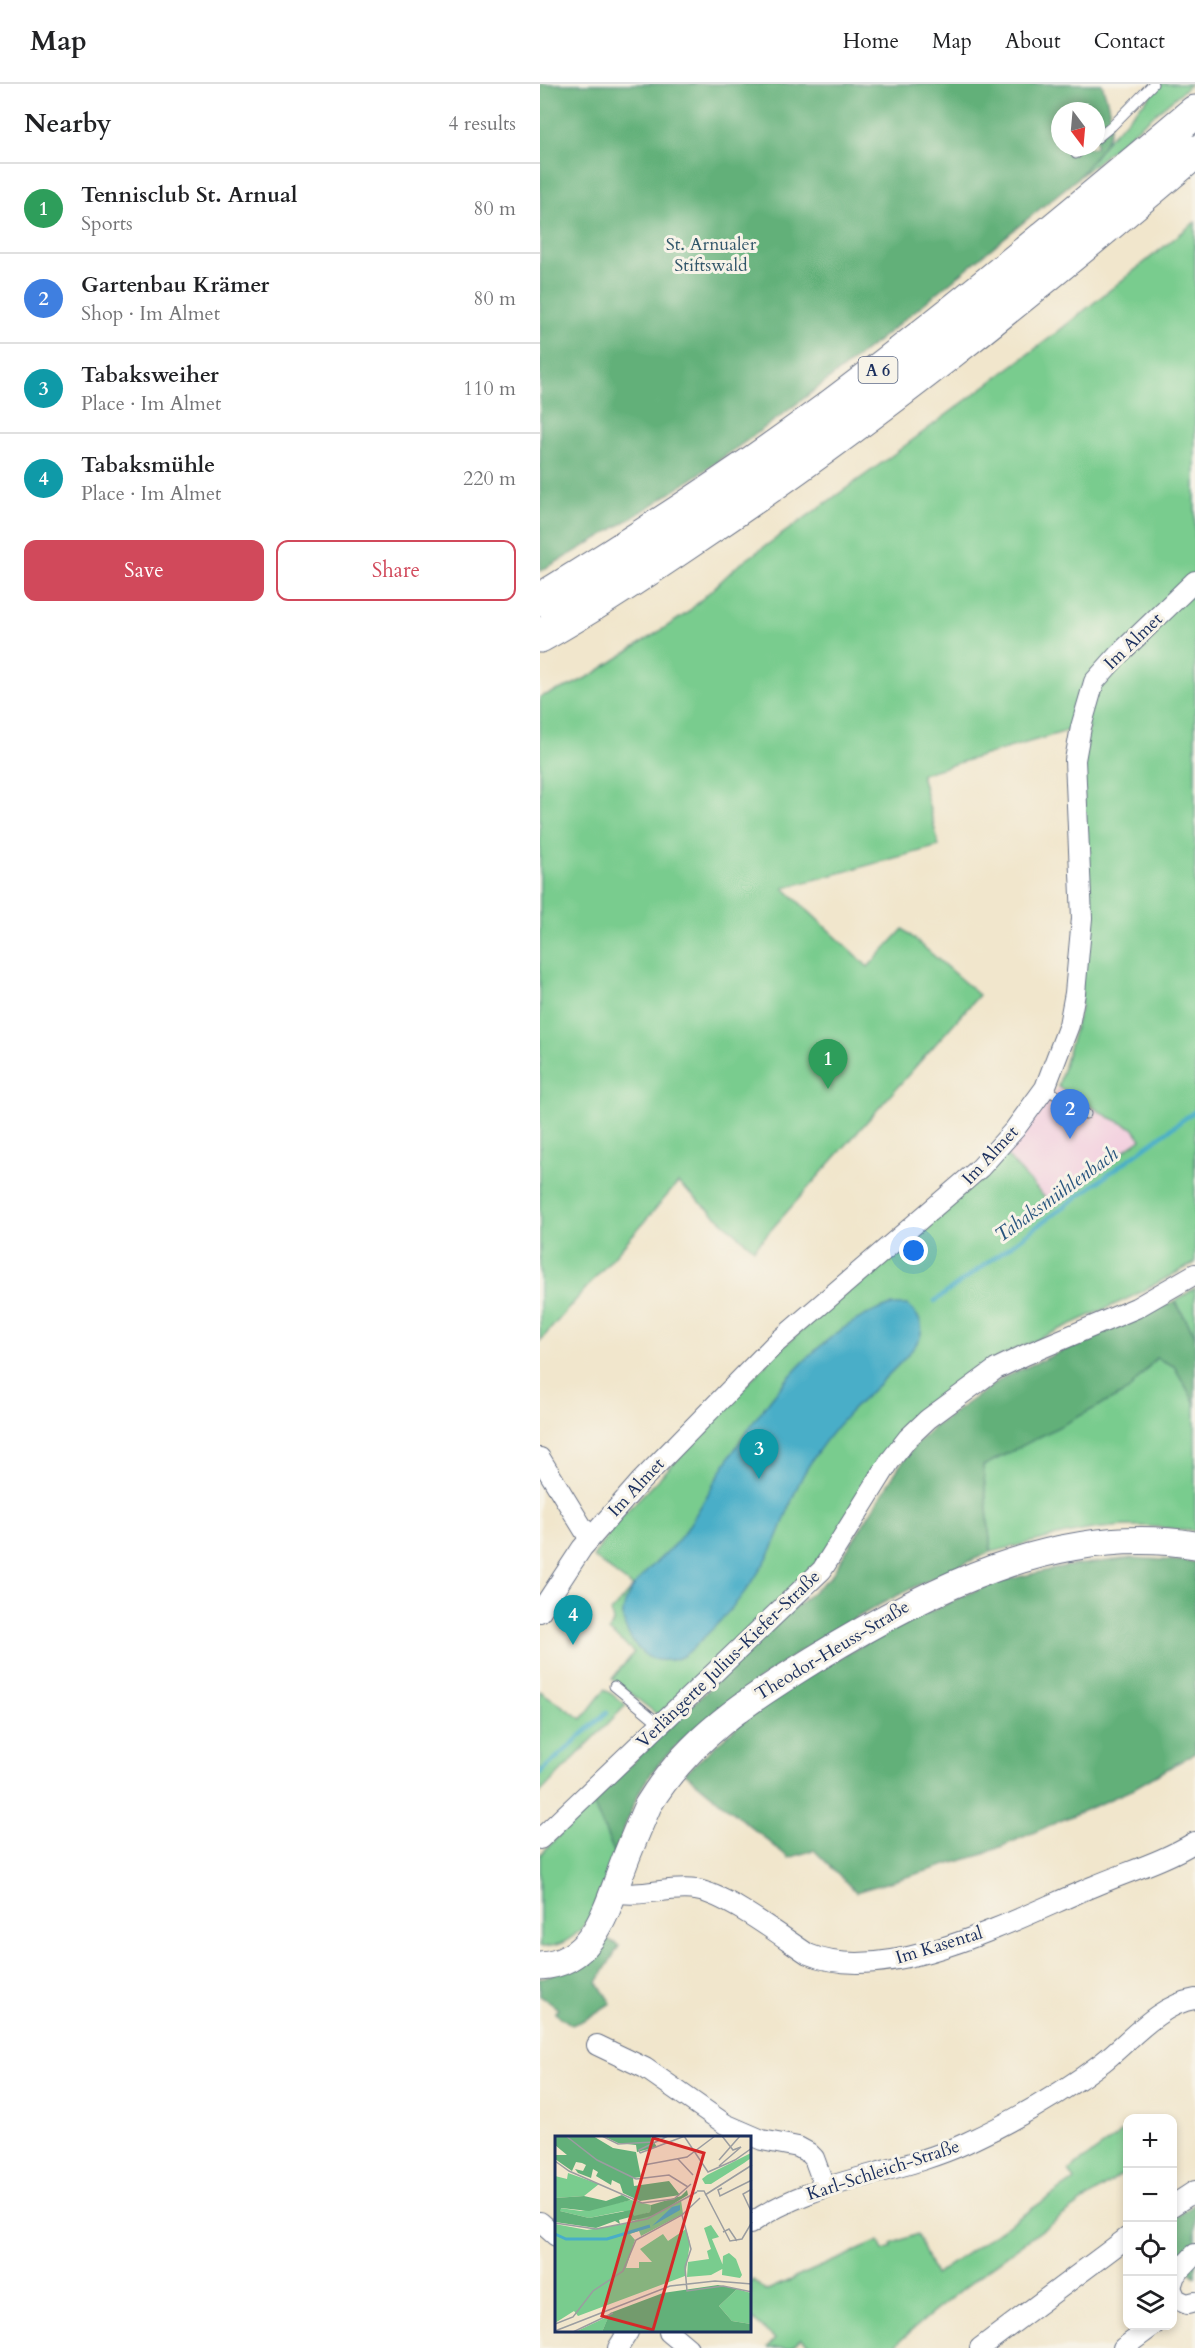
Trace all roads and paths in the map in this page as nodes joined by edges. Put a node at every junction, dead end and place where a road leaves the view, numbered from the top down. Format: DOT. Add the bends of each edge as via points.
graph roads {
  1 [pos="1153,84"];
  2 [pos="1195,112"];
  3 [pos="1105,132"];
  4 [pos="1195,152"];
  5 [pos="1195,581"];
  6 [pos="540,600"];
  7 [pos="540,636"];
  8 [pos="1045,1088"];
  9 [pos="1086,1114"];
  10 [pos="1195,1275"];
  11 [pos="540,1458"];
  12 [pos="589,1538"];
  13 [pos="1195,1545"];
  14 [pos="540,1612"];
  15 [pos="614,1686"];
  16 [pos="660,1724"];
  17 [pos="540,1839"];
  18 [pos="1195,1842"];
  19 [pos="614,1892"];
  20 [pos="593,1936"];
  21 [pos="540,1955"];
  22 [pos="540,1966"];
  23 [pos="1195,1999"];
  24 [pos="597,2046"];
  25 [pos="750,2136"];
  26 [pos="752,2137"];
  27 [pos="825,2188"];
  28 [pos="1195,2191"];
  29 [pos="1177,2203"];
  30 [pos="540,2222"];
  31 [pos="752,2223"];
  32 [pos="555,2234"];
  33 [pos="1123,2241"];
  34 [pos="1195,2254"];
  35 [pos="1174,2276"];
  36 [pos="1177,2297"];
  37 [pos="1195,2302"];
  38 [pos="1146,2330"];
  39 [pos="627,2333"];
  40 [pos="671,2333"];
  41 [pos="618,2348"];
  42 [pos="688,2348"];
  43 [pos="980,2348"];
  44 [pos="1123,2348"];
  1 -- 3 [label="lane"];
  2 -- 6 [label="highway, A 6" via="961,305 826,410 622,550"];
  4 -- 7 [label="highway, A 6" via="1001,313 846,433 633,579"];
  5 -- 8 [label="street, Im Almet" via="1094,682 1075,760 1082,918 1075,993 1069,1025"];
  8 -- 9 [label="lane"];
  8 -- 12 [label="street, Im Almet" via="980,1168 775,1344"];
  10 -- 16 [label="street, Verlängerte Julius-Kiefer-Straße" via="1136,1308 996,1369 928,1419 890,1461 822,1570"];
  11 -- 12 [label="street"];
  12 -- 14 [label="street, Im Almet"];
  13 -- 19 [label="street, Theodor-Heuss-Straße" via="1134,1540 1063,1549 960,1581 870,1625 746,1701 688,1751 648,1805"];
  15 -- 16 [label="lane"];
  16 -- 17 [label="street, Verlängerte Julius-Kiefer-Straße"];
  18 -- 19 [label="street, Im Kasental" via="972,1937 886,1961 821,1960 722,1898 698,1890 631,1896"];
  19 -- 20 [label="street, Theodor-Heuss-Straße"];
  20 -- 21 [label="street" via="562,1952"];
  20 -- 22 [label="street, Theodor-Heuss-Straße" via="571,1958"];
  23 -- 27 [label="street, Karl-Schleich-Straße" via="1165,2011 1067,2087 965,2144"];
  24 -- 25 [label="street" via="645,2068 725,2124"];
  26 -- 27 [label="street" via="808,2153 814,2158"];
  27 -- 31 [label="street, Karl-Schleich-Straße" via="793,2199"];
  28 -- 29 [label="street"];
  30 -- 32 [label="street"];
  33 -- 43 [label="street"];
  34 -- 35 [label="street"];
  36 -- 37 [label="street" via="1187,2304"];
  38 -- 44 [label="street"];
  39 -- 41 [label="street"];
  40 -- 42 [label="street"];
}
